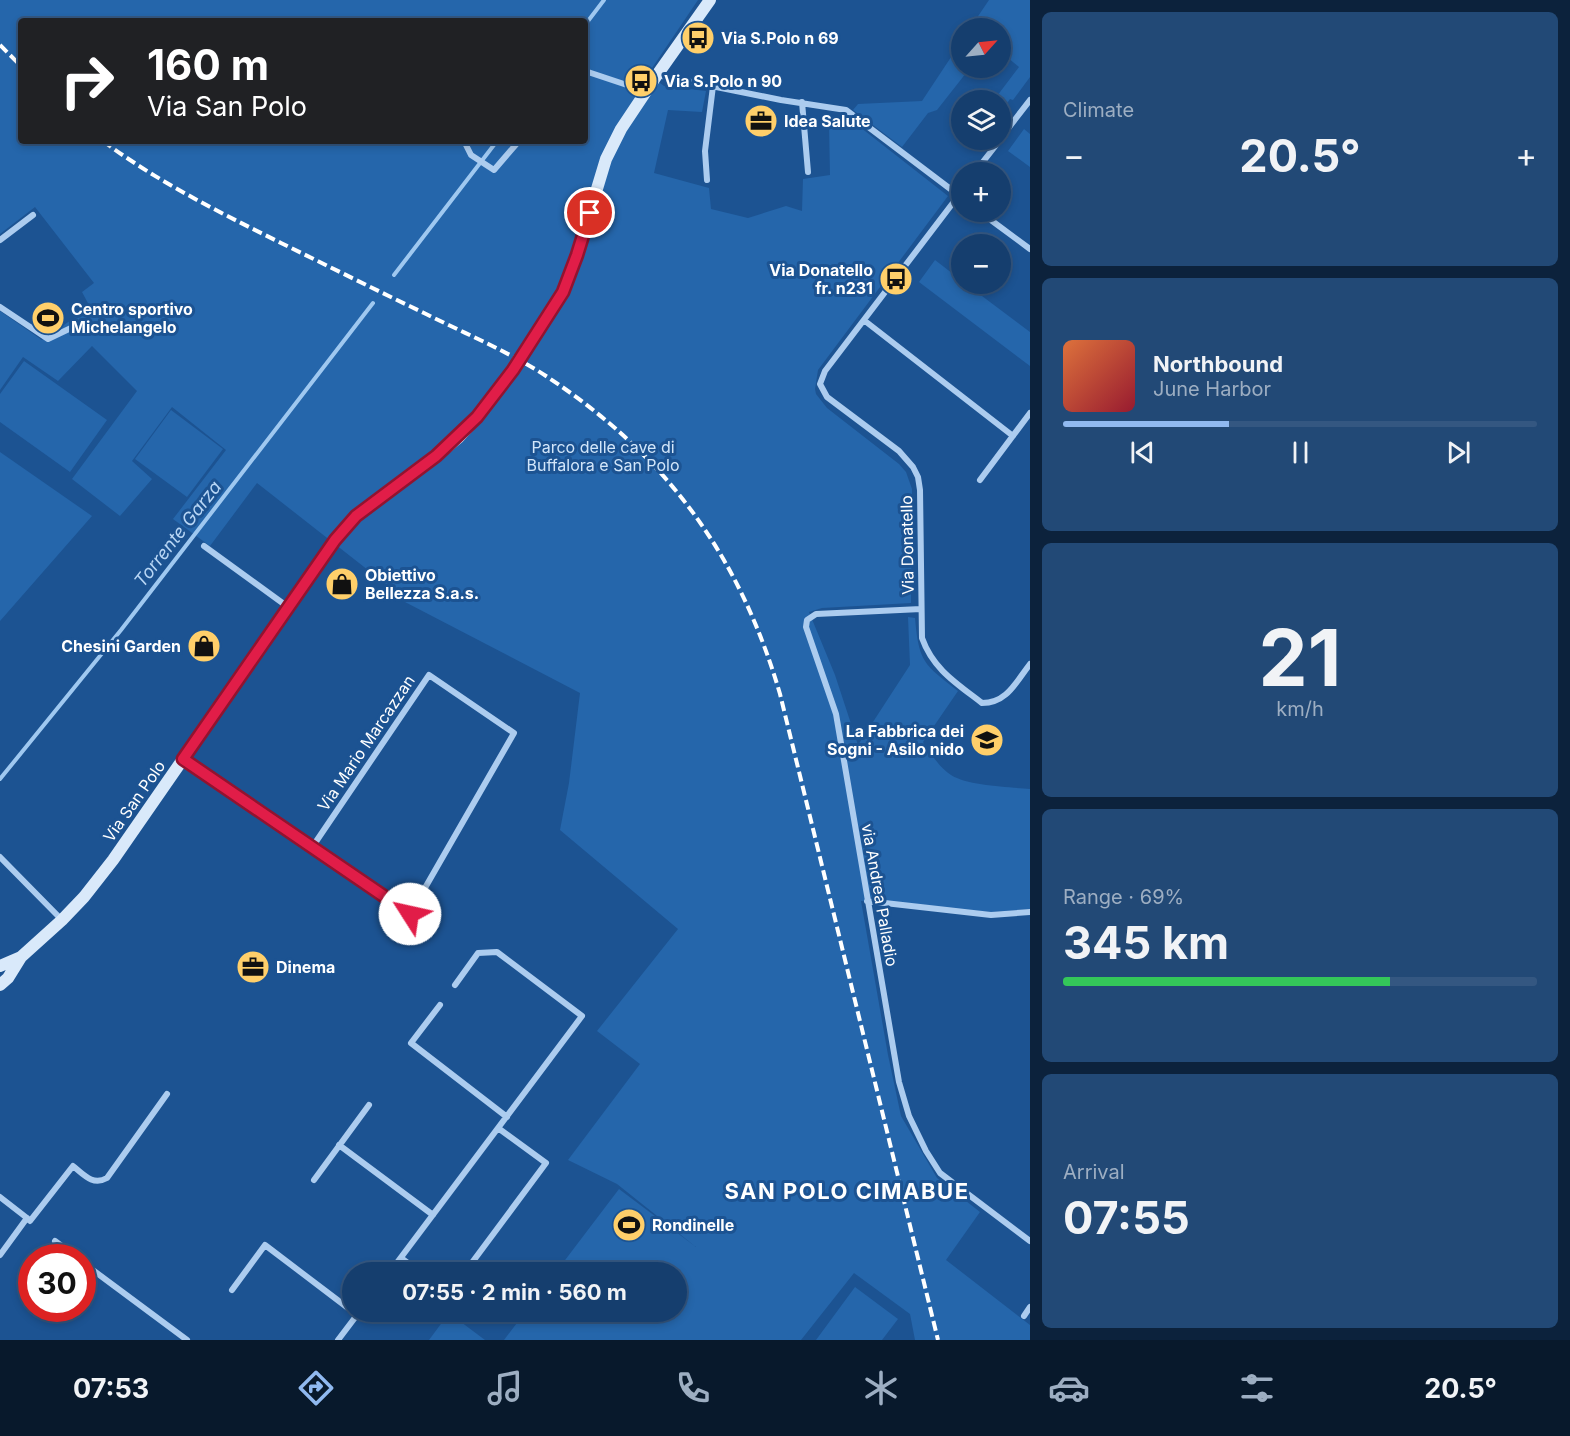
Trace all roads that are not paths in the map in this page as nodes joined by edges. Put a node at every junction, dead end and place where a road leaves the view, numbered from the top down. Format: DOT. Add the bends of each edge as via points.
graph roads {
  1 [pos="710,0"];
  2 [pos="588,72"];
  3 [pos="657,75"];
  4 [pos="713,86"];
  5 [pos="646,92"];
  6 [pos="1030,100"];
  7 [pos="802,102"];
  8 [pos="1011,125"];
  9 [pos="466,144"];
  10 [pos="516,144"];
  11 [pos="992,150"];
  12 [pos="983,162"];
  13 [pos="808,172"];
  14 [pos="707,180"];
  15 [pos="951,187"];
  16 [pos="951,206"];
  17 [pos="33,215"];
  18 [pos="994,222"];
  19 [pos="0,240"];
  20 [pos="1030,249"];
  21 [pos="0,307"];
  22 [pos="865,321"];
  23 [pos="71,328"];
  24 [pos="1030,413"];
  25 [pos="1013,436"];
  26 [pos="980,480"];
  27 [pos="204,546"];
  28 [pos="288,607"];
  29 [pos="921,609"];
  30 [pos="1030,664"];
  31 [pos="183,759"];
  32 [pos="313,846"];
  33 [pos="0,857"];
  34 [pos="867,901"];
  35 [pos="1030,912"];
  36 [pos="62,920"];
  37 [pos="21,957"];
  38 [pos="0,966"];
  39 [pos="0,985"];
  40 [pos="455,985"];
  41 [pos="440,1005"];
  42 [pos="167,1094"];
  43 [pos="369,1105"];
  44 [pos="507,1117"];
  45 [pos="498,1128"];
  46 [pos="339,1145"];
  47 [pos="314,1180"];
  48 [pos="0,1197"];
  49 [pos="433,1215"];
  50 [pos="27,1218"];
  51 [pos="55,1241"];
  52 [pos="1030,1241"];
  53 [pos="59,1244"];
  54 [pos="0,1255"];
  55 [pos="401,1258"];
  56 [pos="398,1262"];
  57 [pos="406,1262"];
  58 [pos="472,1262"];
  59 [pos="96,1272"];
  60 [pos="232,1290"];
  61 [pos="342,1302"];
  62 [pos="1030,1307"];
  63 [pos="1024,1316"];
  64 [pos="350,1322"];
  65 [pos="187,1340"];
  66 [pos="338,1340"];
  1 -- 3 [label="main road, Via San Polo"];
  2 -- 5 [label="street"];
  3 -- 4 [label="street"];
  3 -- 5 [label="main road, Via San Polo"];
  4 -- 7 [label="street"];
  4 -- 14 [label="street" via="705,150"];
  5 -- 28 [label="main road, Via San Polo" via="606,159 563,292 513,370 459,437 356,516"];
  6 -- 8 [label="street"];
  7 -- 13 [label="street"];
  7 -- 15 [label="street" via="846,110"];
  9 -- 10 [label="street" via="471,155 494,170"];
  11 -- 12 [label="street"];
  16 -- 22 [label="street, Via Donatello"];
  17 -- 19 [label="street"];
  18 -- 20 [label="street"];
  21 -- 23 [label="street" via="48,339"];
  22 -- 25 [label="street"];
  22 -- 29 [label="street, Via Donatello" via="825,371 820,384 827,397 899,451 918,477"];
  24 -- 25 [label="street"];
  25 -- 26 [label="street"];
  27 -- 28 [label="street"];
  28 -- 31 [label="main road, Via San Polo"];
  29 -- 30 [label="street, Via Donatello" via="922,638 928,654 936,666 982,703 995,703"];
  29 -- 34 [label="street, via Andrea Palladio" via="816,614 807,620 806,627 836,714"];
  31 -- 32 [label="street"];
  31 -- 36 [label="main road, Via San Polo" via="113,860"];
  32 -- 32 [label="street, Via Mario Marcazzan" via="410,914 514,733 429,675"];
  33 -- 36 [label="street"];
  34 -- 35 [label="street, via Andrea Palladio" via="991,915"];
  34 -- 52 [label="street, via Andrea Palladio" via="899,1082 909,1116 940,1173"];
  36 -- 37 [label="main road, Via San Polo"];
  37 -- 38 [label="main road, Via San Polo"];
  37 -- 39 [label="main road, Via San Polo"];
  40 -- 44 [label="street" via="478,953 497,952 582,1016"];
  41 -- 44 [label="street" via="411,1043"];
  42 -- 50 [label="street" via="107,1178 93,1181 73,1166 30,1221"];
  43 -- 46 [label="street"];
  44 -- 45 [label="street"];
  45 -- 49 [label="street"];
  45 -- 58 [label="street" via="546,1163"];
  46 -- 47 [label="street"];
  46 -- 49 [label="street"];
  48 -- 50 [label="street"];
  49 -- 55 [label="street"];
  50 -- 54 [label="street"];
  51 -- 53 [label="street"];
  55 -- 56 [label="street"];
  55 -- 57 [label="street"];
  59 -- 65 [label="street"];
  60 -- 61 [label="street" via="266,1245"];
  62 -- 63 [label="street"];
  64 -- 66 [label="street"];
}
